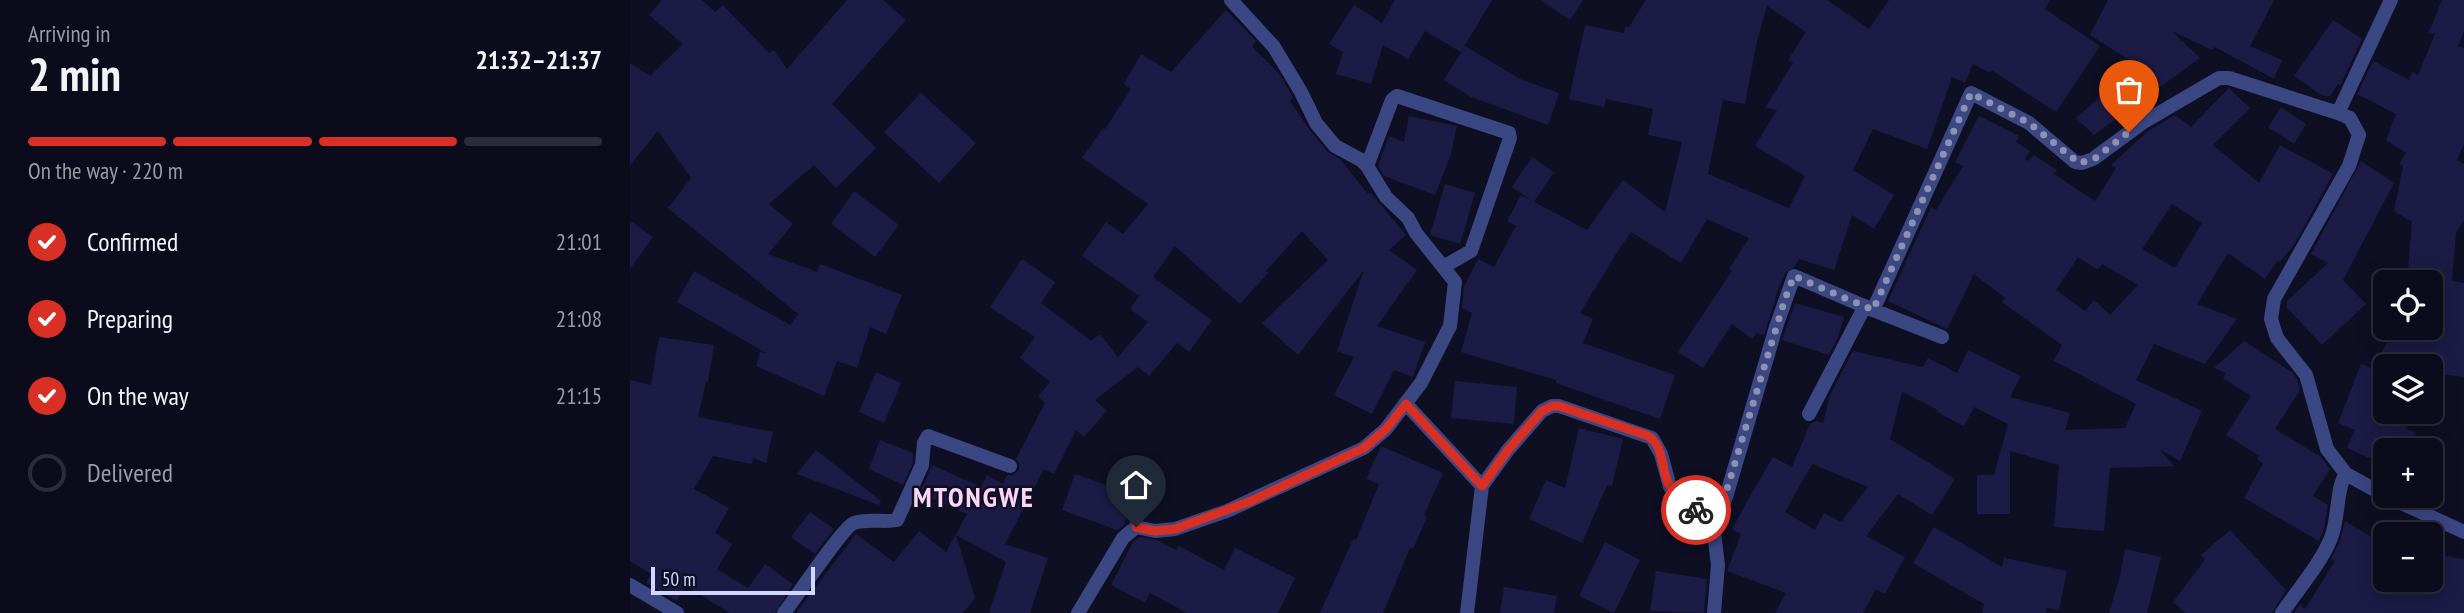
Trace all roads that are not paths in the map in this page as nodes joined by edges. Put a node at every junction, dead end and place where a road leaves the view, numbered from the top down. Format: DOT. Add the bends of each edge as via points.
graph roads {
  1 [pos="1231,0"];
  2 [pos="2391,0"];
  3 [pos="2338,113"];
  4 [pos="1367,166"];
  5 [pos="1443,267"];
  6 [pos="1869,308"];
  7 [pos="1942,337"];
  8 [pos="1406,404"];
  9 [pos="1809,414"];
  10 [pos="1010,466"];
  11 [pos="2346,474"];
  12 [pos="1482,486"];
  13 [pos="1713,525"];
  14 [pos="2464,532"];
  15 [pos="630,584"];
  16 [pos="677,613"];
  17 [pos="784,613"];
  18 [pos="1078,613"];
  19 [pos="1467,613"];
  20 [pos="1714,613"];
  21 [pos="2282,613"];
  1 -- 4 [label="street" via="1274,47 1316,123 1335,146"];
  2 -- 3 [label="street"];
  3 -- 6 [label="street" via="2220,78 2142,123 2094,159 2079,163 2029,123 1971,93"];
  3 -- 11 [label="street" via="2350,118 2359,135 2355,152 2274,299 2271,319 2277,338 2306,375 2327,449"];
  4 -- 5 [label="street"];
  4 -- 5 [label="street" via="1397,96 1509,133 1471,251"];
  5 -- 8 [label="street" via="1455,282 1450,326"];
  6 -- 7 [label="street"];
  6 -- 9 [label="street"];
  6 -- 13 [label="street" via="1794,276 1726,497"];
  8 -- 12 [label="street"];
  8 -- 18 [label="street" via="1364,448 1251,501 1175,529 1136,527 1123,538"];
  10 -- 17 [label="street" via="928,436 922,465 897,520 871,519 847,526"];
  11 -- 14 [label="street"];
  11 -- 21 [label="street" via="2340,481 2331,539"];
  12 -- 13 [label="street" via="1542,411 1559,406 1652,438 1670,487"];
  12 -- 19 [label="street"];
  13 -- 20 [label="street" via="1718,565"];
  15 -- 16 [label="street"];
}
